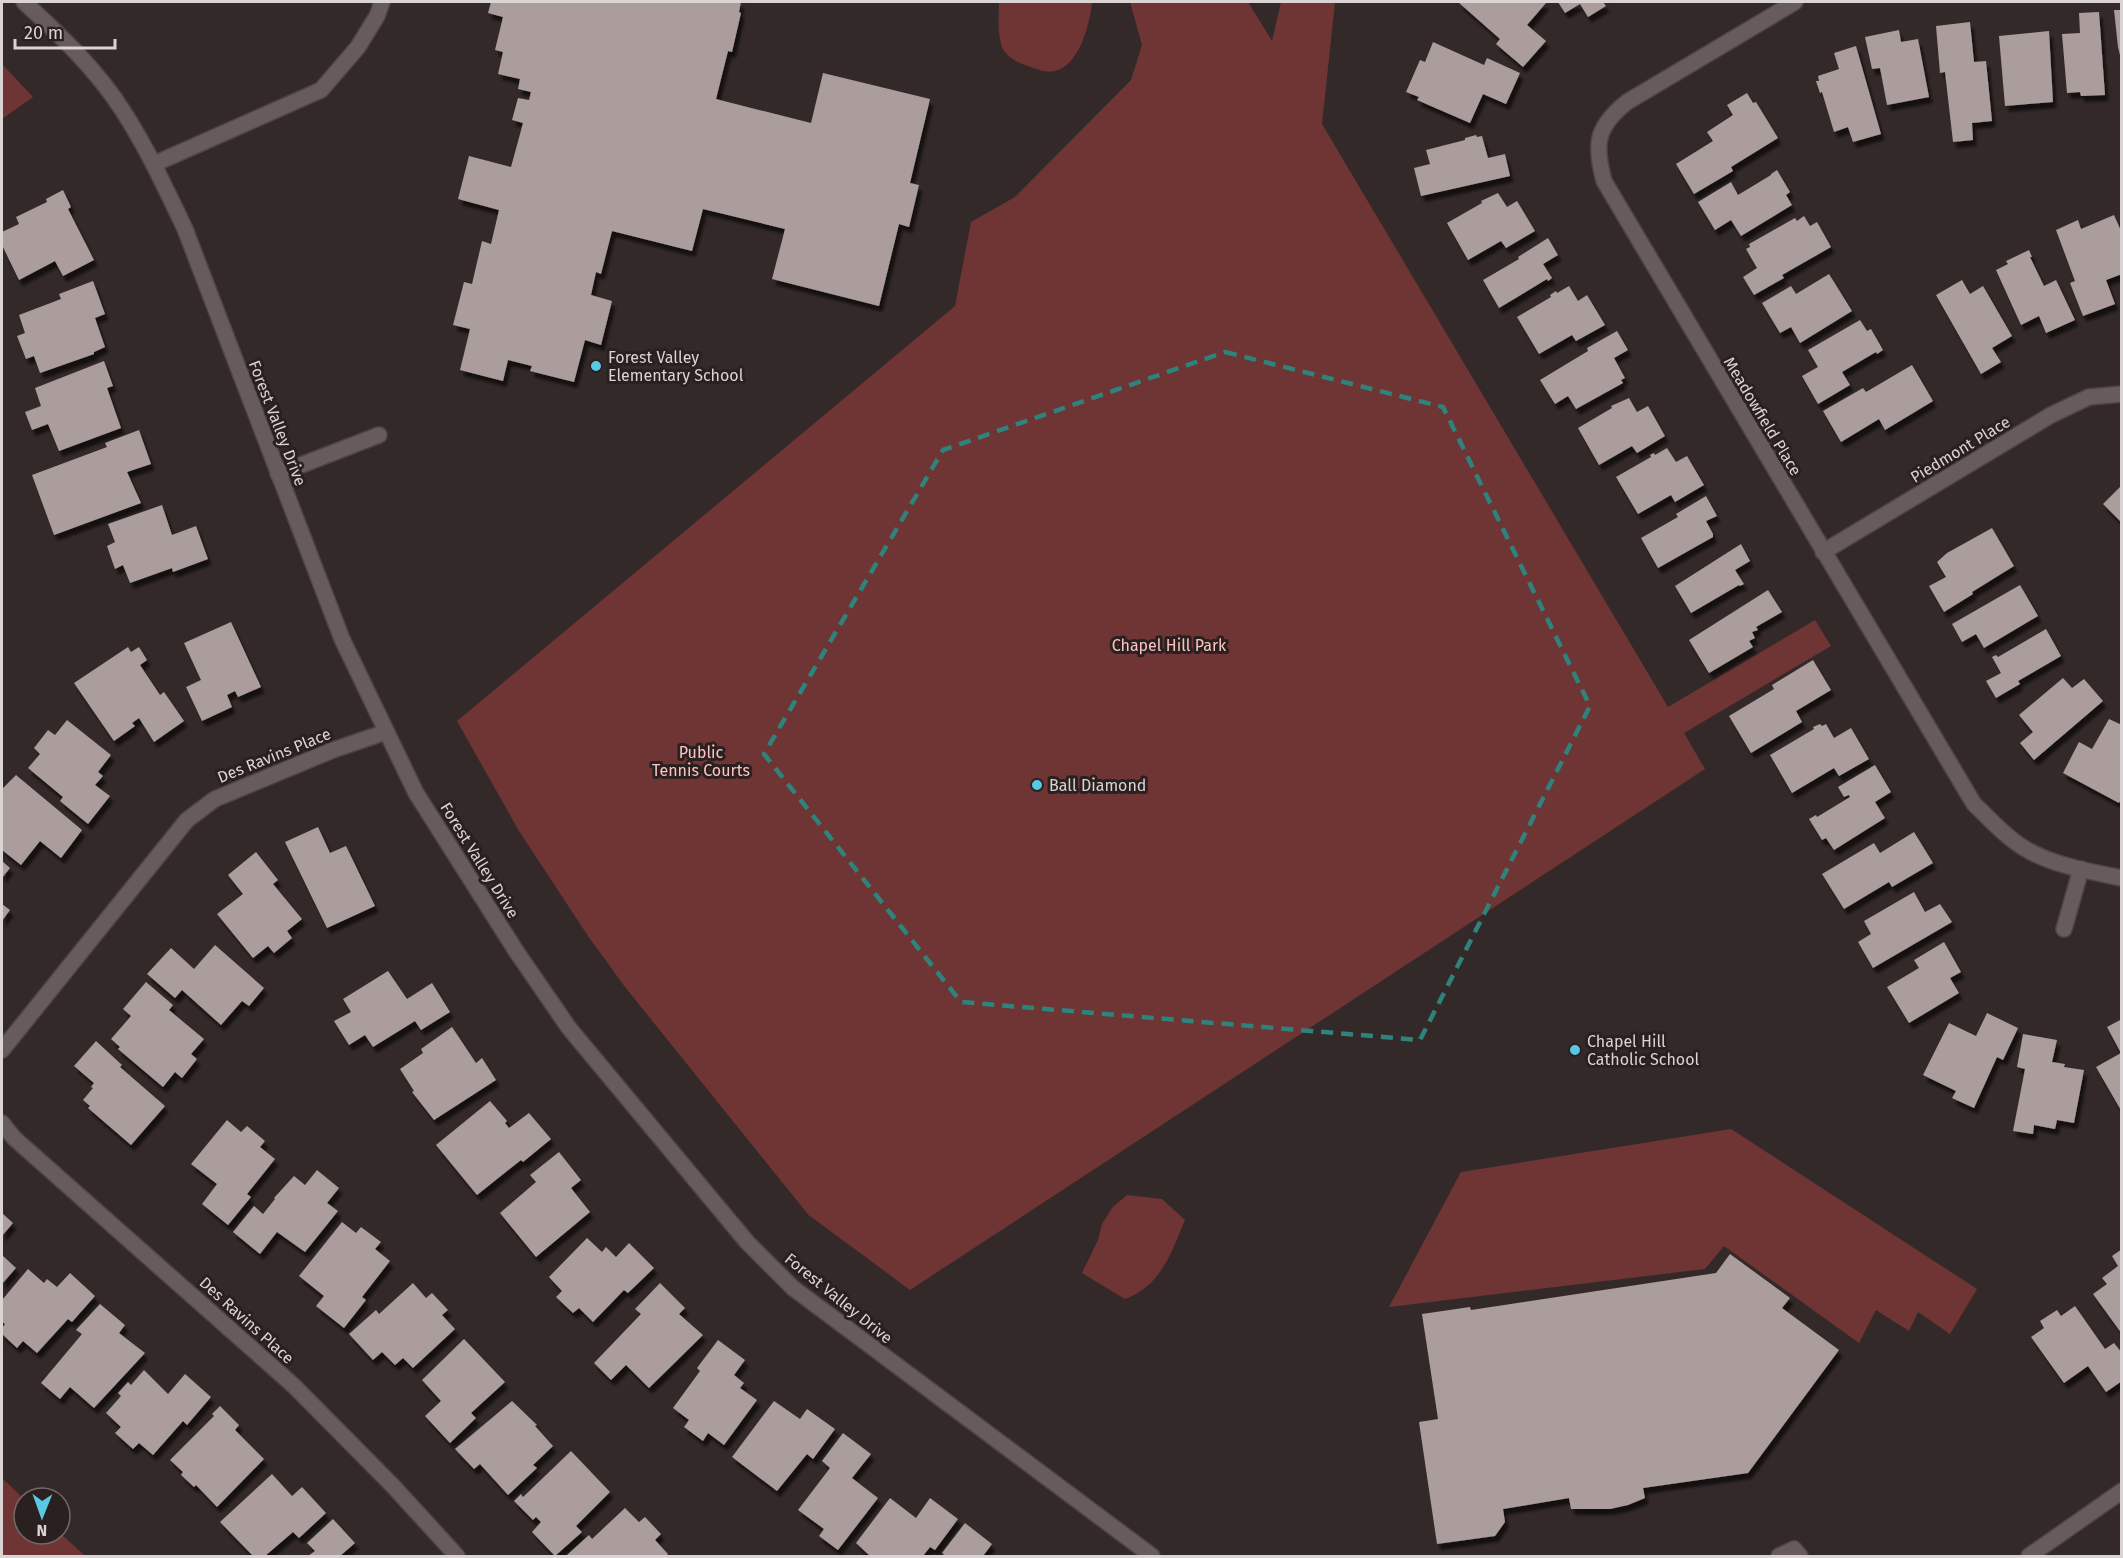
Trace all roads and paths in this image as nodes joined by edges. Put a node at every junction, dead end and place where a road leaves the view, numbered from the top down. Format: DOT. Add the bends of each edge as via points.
graph roads {
  1 [pos="24,2"];
  2 [pos="382,2"];
  3 [pos="1795,2"];
  4 [pos="154,164"];
  5 [pos="2121,394"];
  6 [pos="379,435"];
  7 [pos="278,474"];
  8 [pos="1823,552"];
  9 [pos="386,732"];
  10 [pos="2081,869"];
  11 [pos="2121,878"];
  12 [pos="2064,929"];
  13 [pos="2,1050"];
  14 [pos="2,1123"];
  15 [pos="2121,1491"];
  16 [pos="1797,1553"];
  17 [pos="457,1557"];
  18 [pos="1152,1557"];
  19 [pos="1779,1557"];
  20 [pos="2030,1557"];
  1 -- 4 [label="street, Forest Valley Drive" via="83,60 123,110"];
  2 -- 4 [label="street" via="358,47 321,90"];
  3 -- 8 [label="street, Meadowfield Place" via="1619,109 1600,133 1597,157 1604,181"];
  4 -- 7 [label="street, Forest Valley Drive" via="185,229"];
  5 -- 8 [label="street, Piedmont Place" via="2089,397 2051,415"];
  6 -- 7 [label="street"];
  7 -- 9 [label="street, Forest Valley Drive" via="342,639"];
  8 -- 10 [label="street, Meadowfield Place" via="1974,804 2002,832 2035,854"];
  9 -- 13 [label="street, Des Ravins Place" via="215,799 187,820"];
  9 -- 18 [label="street, Forest Valley Drive" via="416,793 569,1028 747,1242 793,1288 845,1329"];
  10 -- 11 [label="street, Meadowfield Place"];
  10 -- 12 [label="street"];
  14 -- 17 [label="street, Des Ravins Place" via="14,1138 294,1386"];
  15 -- 20 [label="street"];
  16 -- 19 [label="street"];
}
